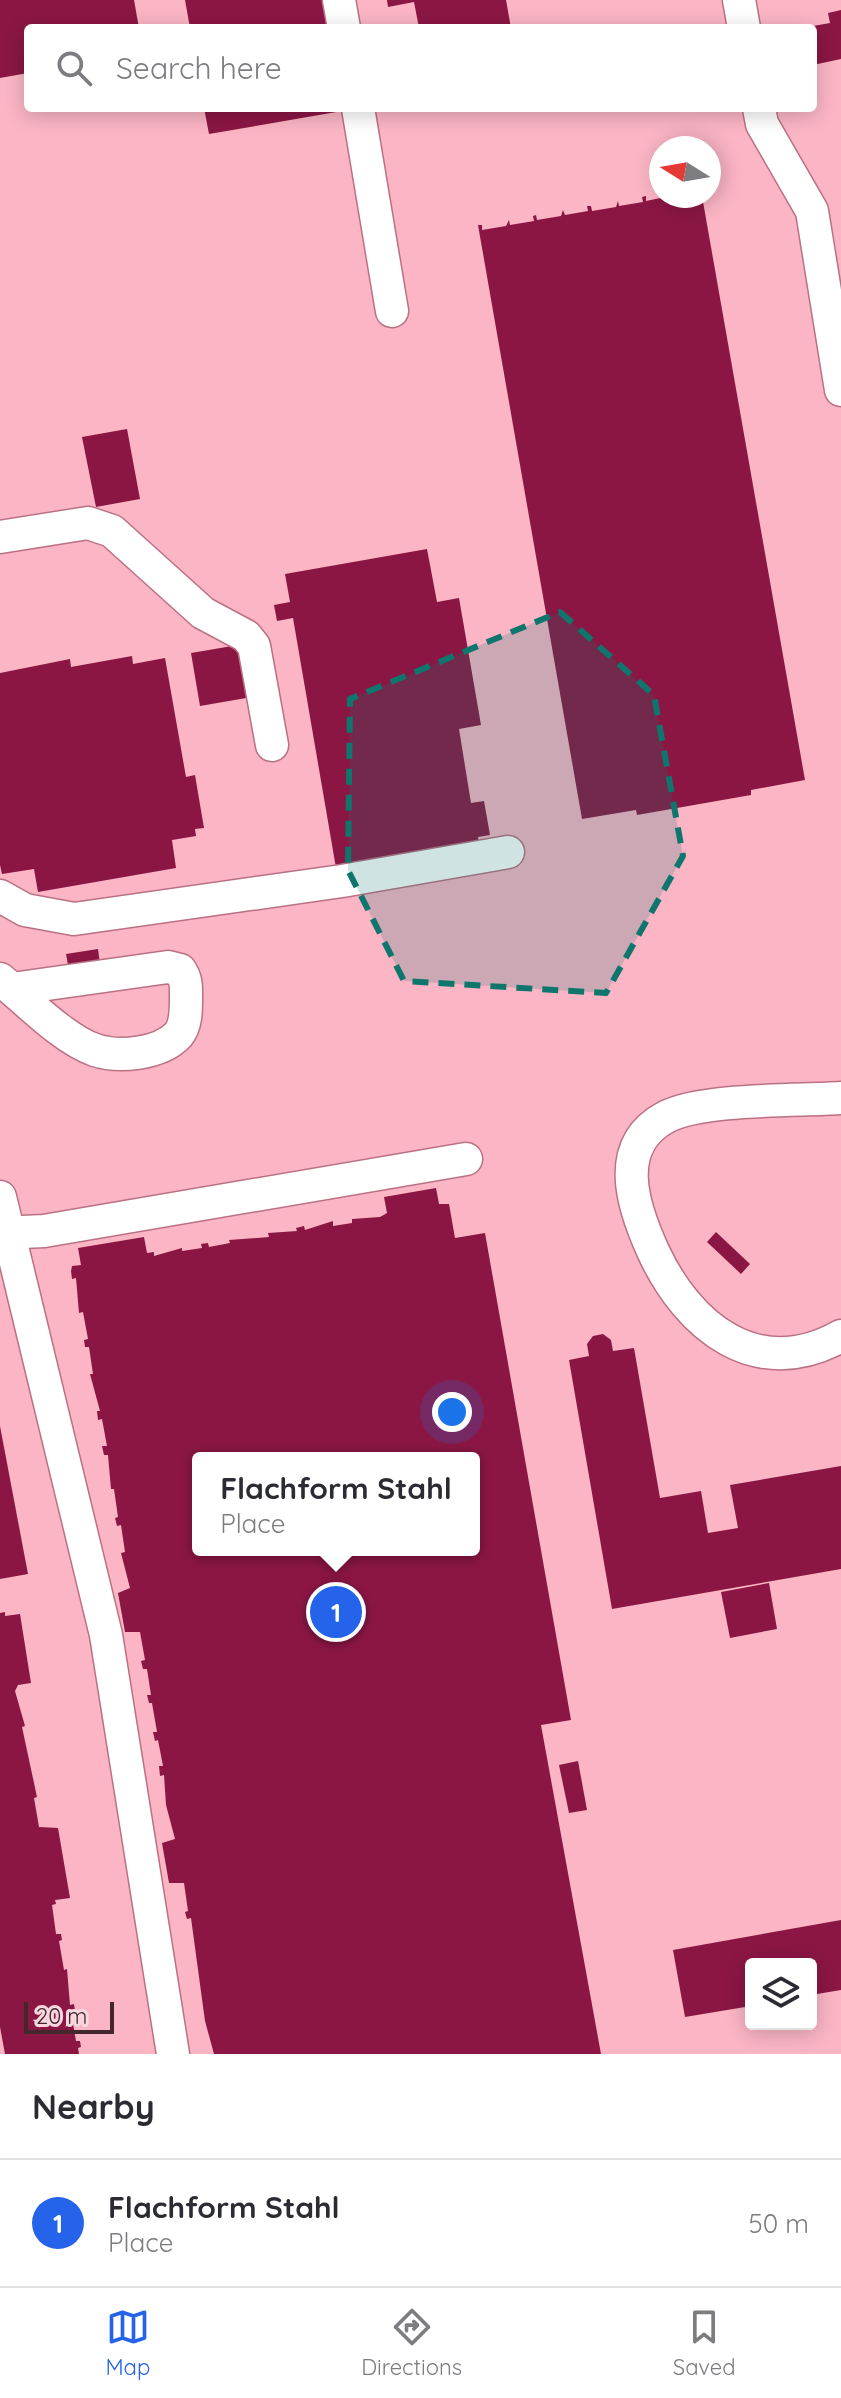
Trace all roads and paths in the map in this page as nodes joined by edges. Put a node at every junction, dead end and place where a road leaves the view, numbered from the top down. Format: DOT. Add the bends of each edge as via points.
graph roads {
  1 [pos="339,0"];
  2 [pos="739,0"];
  3 [pos="343,24"];
  4 [pos="743,24"];
  5 [pos="359,112"];
  6 [pos="760,112"];
  7 [pos="392,311"];
  8 [pos="841,390"];
  9 [pos="0,537"];
  10 [pos="272,745"];
  11 [pos="508,852"];
  12 [pos="0,896"];
  13 [pos="6,984"];
  14 [pos="841,1098"];
  15 [pos="466,1159"];
  16 [pos="0,1197"];
  17 [pos="4,1232"];
  18 [pos="841,1336"];
  19 [pos="173,2054"];
  1 -- 3 [label="street"];
  2 -- 4 [label="street"];
  5 -- 7 [label="street"];
  6 -- 8 [label="street" via="812,211"];
  9 -- 10 [label="street" via="88,523 112,531 203,613 246,636 254,646"];
  11 -- 12 [label="street" via="74,919 25,910"];
  13 -- 13 [label="street" via="95,1050 131,1054 164,1046 180,1033 186,1016 186,980 180,970 168,967"];
  14 -- 18 [label="street" via="709,1107 668,1116 638,1142 630,1171 634,1209 662,1270 697,1319 726,1339 760,1351 792,1353"];
  15 -- 17 [label="street" via="44,1231"];
  16 -- 17 [label="street"];
  17 -- 19 [label="street" via="106,1635"];
}
